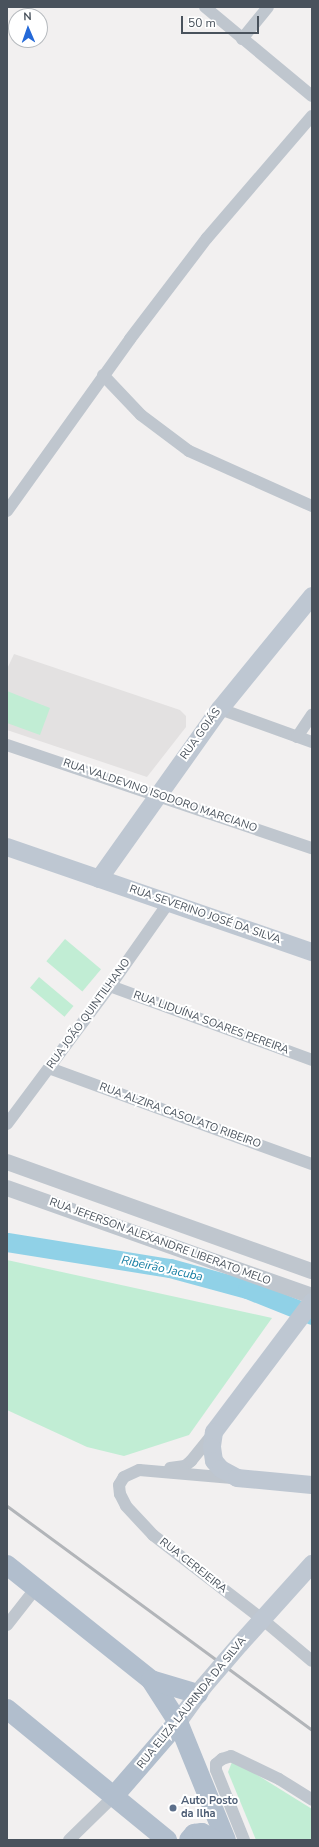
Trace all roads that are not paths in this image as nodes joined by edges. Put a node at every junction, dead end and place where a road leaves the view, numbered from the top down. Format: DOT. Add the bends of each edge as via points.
graph roads {
  1 [pos="205,7"];
  2 [pos="268,7"];
  3 [pos="242,39"];
  4 [pos="312,96"];
  5 [pos="312,116"];
  6 [pos="104,375"];
  7 [pos="312,506"];
  8 [pos="7,511"];
  9 [pos="312,596"];
  10 [pos="220,709"];
  11 [pos="312,715"];
  12 [pos="297,737"];
  13 [pos="312,742"];
  14 [pos="7,745"];
  15 [pos="158,795"];
  16 [pos="7,847"];
  17 [pos="312,848"];
  18 [pos="99,879"];
  19 [pos="168,902"];
  20 [pos="312,952"];
  21 [pos="110,986"];
  22 [pos="312,1060"];
  23 [pos="49,1068"];
  24 [pos="7,1124"];
  25 [pos="7,1162"];
  26 [pos="312,1164"];
  27 [pos="7,1188"];
  28 [pos="312,1271"];
  29 [pos="311,1301"];
  30 [pos="214,1432"];
  31 [pos="151,1470"];
  32 [pos="237,1478"];
  33 [pos="307,1487"];
  34 [pos="312,1564"];
  35 [pos="7,1565"];
  36 [pos="36,1588"];
  37 [pos="262,1619"];
  38 [pos="7,1625"];
  39 [pos="312,1662"];
  40 [pos="151,1680"];
  41 [pos="201,1690"];
  42 [pos="7,1709"];
  43 [pos="178,1722"];
  44 [pos="114,1796"];
  45 [pos="312,1800"];
  46 [pos="211,1801"];
  47 [pos="69,1840"];
  48 [pos="167,1840"];
  49 [pos="189,1840"];
  50 [pos="215,1840"];
  51 [pos="226,1840"];
  52 [pos="237,1840"];
  53 [pos="244,1840"];
  1 -- 3 [label="street"];
  2 -- 3 [label="street"];
  3 -- 4 [label="street"];
  5 -- 6 [label="street" via="207,238"];
  6 -- 7 [label="street" via="142,415 189,451"];
  6 -- 8 [label="street"];
  9 -- 10 [label="main road, RUA GOIÁS"];
  10 -- 12 [label="street"];
  10 -- 15 [label="main road, RUA GOIÁS"];
  11 -- 12 [label="street"];
  12 -- 13 [label="street"];
  14 -- 15 [label="street, RUA VALDEVINO ISODORO MARCIANO"];
  15 -- 17 [label="street, RUA VALDEVINO ISODORO MARCIANO"];
  15 -- 18 [label="main road, RUA GOIÁS"];
  16 -- 18 [label="main road, RUA SEVERINO JOSÉ DA SILVA"];
  18 -- 19 [label="main road, RUA SEVERINO JOSÉ DA SILVA"];
  19 -- 20 [label="main road, RUA SEVERINO JOSÉ DA SILVA"];
  19 -- 21 [label="street, RUA JOÃO QUINTILHANO"];
  21 -- 22 [label="street, RUA LIDUÍNA SOARES PEREIRA"];
  21 -- 23 [label="street, RUA JOÃO QUINTILHANO"];
  23 -- 24 [label="street, RUA JOÃO QUINTILHANO"];
  23 -- 26 [label="street, RUA ALZIRA CASOLATO RIBEIRO"];
  25 -- 28 [label="street"];
  27 -- 29 [label="street, RUA JEFERSON ALEXANDRE LIBERATO MELO"];
  29 -- 30 [label="main road"];
  30 -- 31 [label="street, RUA CEREJEIRA" via="185,1466"];
  30 -- 32 [label="main road" via="214,1461 221,1469"];
  31 -- 32 [label="street, RUA CEREJEIRA"];
  31 -- 37 [label="street, RUA CEREJEIRA" via="131,1472 124,1477 119,1485 126,1506 153,1535"];
  32 -- 33 [label="main road"];
  34 -- 37 [label="main road, RUA ELIZA LAURINDA DA SILVA"];
  35 -- 36 [label="main road"];
  36 -- 38 [label="street"];
  36 -- 40 [label="main road"];
  37 -- 39 [label="street, RUA CEREJEIRA"];
  37 -- 41 [label="main road, RUA ELIZA LAURINDA DA SILVA, bridge"];
  40 -- 41 [label="main road"];
  40 -- 43 [label="main road"];
  41 -- 43 [label="main road, RUA ELIZA LAURINDA DA SILVA"];
  42 -- 44 [label="main road"];
  43 -- 44 [label="main road, RUA ELIZA LAURINDA DA SILVA"];
  43 -- 46 [label="main road"];
  44 -- 47 [label="street, RUA ELIZA LAURINDA DA SILVA"];
  44 -- 48 [label="main road"];
  45 -- 53 [label="street" via="279,1778 231,1756 216,1764 216,1770"];
  46 -- 51 [label="main road"];
  46 -- 52 [label="main road"];
  49 -- 50 [label="main road" via="194,1834 202,1833"];
}
